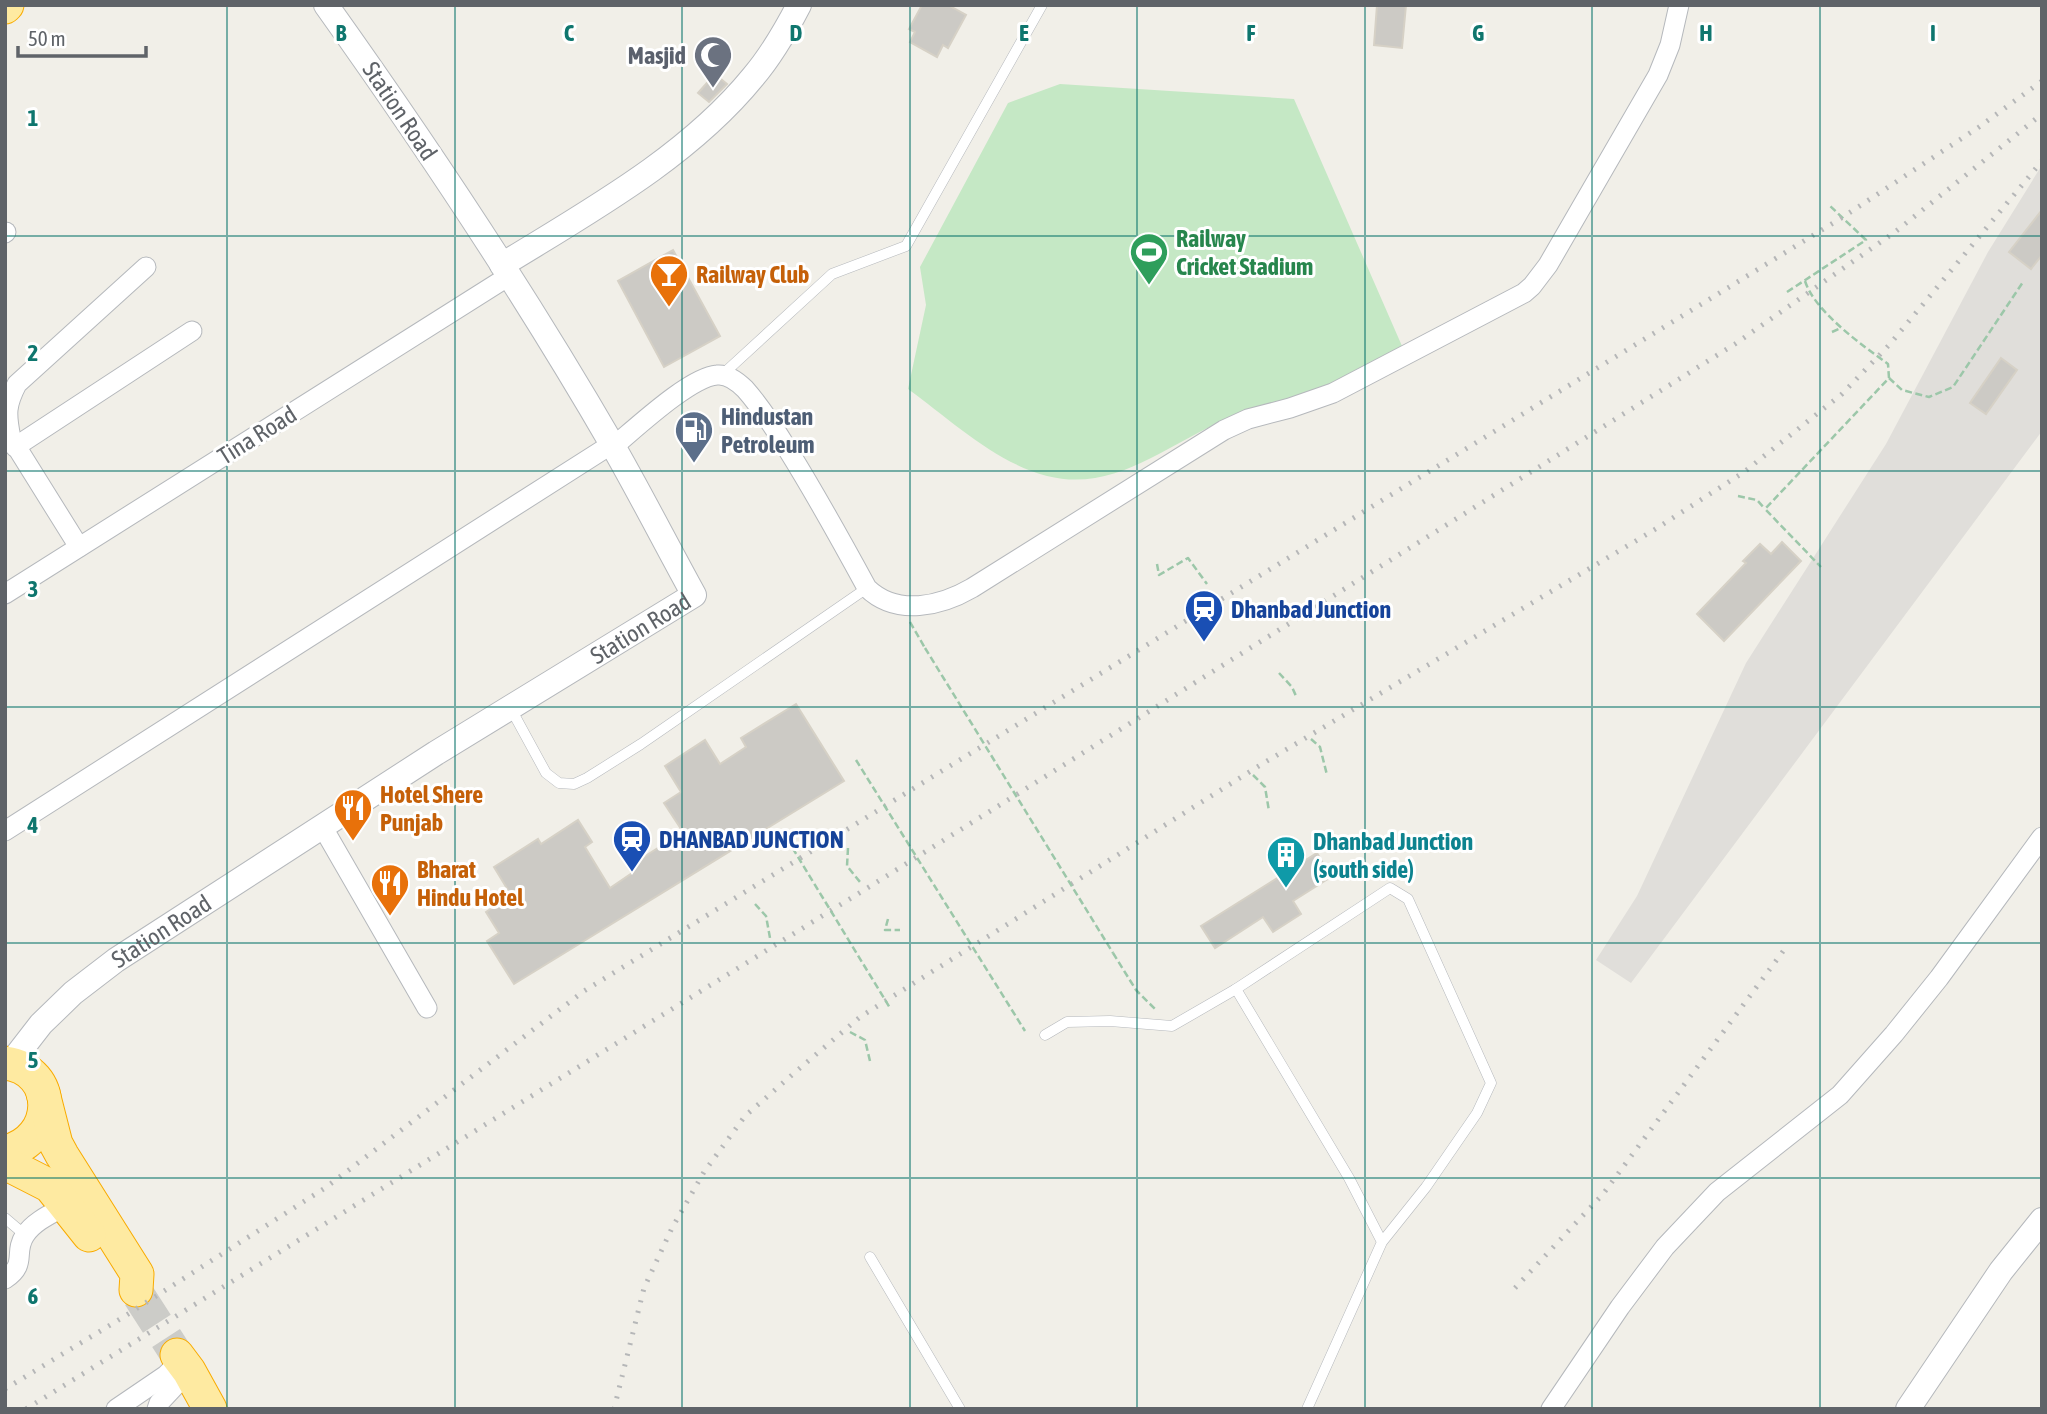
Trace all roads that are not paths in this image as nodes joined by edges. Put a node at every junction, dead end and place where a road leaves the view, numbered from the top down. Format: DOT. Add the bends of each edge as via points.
graph roads {
  1 [pos="326,5"];
  2 [pos="799,5"];
  3 [pos="1042,5"];
  4 [pos="1679,5"];
  5 [pos="146,267"];
  6 [pos="506,270"];
  7 [pos="192,331"];
  8 [pos="722,375"];
  9 [pos="11,385"];
  10 [pos="612,445"];
  11 [pos="15,447"];
  12 [pos="79,547"];
  13 [pos="867,588"];
  14 [pos="5,594"];
  15 [pos="510,706"];
  16 [pos="322,826"];
  17 [pos="5,831"];
  18 [pos="2042,837"];
  19 [pos="1236,989"];
  20 [pos="427,1008"];
  21 [pos="1045,1035"];
  22 [pos="8,1063"];
  23 [pos="43,1093"];
  24 [pos="5,1152"];
  25 [pos="5,1163"];
  26 [pos="67,1205"];
  27 [pos="5,1218"];
  28 [pos="2042,1220"];
  29 [pos="24,1235"];
  30 [pos="1382,1242"];
  31 [pos="870,1257"];
  32 [pos="5,1279"];
  33 [pos="182,1362"];
  34 [pos="116,1409"];
  35 [pos="157,1409"];
  36 [pos="210,1409"];
  37 [pos="960,1409"];
  38 [pos="1307,1409"];
  39 [pos="1551,1409"];
  40 [pos="1908,1409"];
  1 -- 6 [label="street, Station Road"];
  2 -- 6 [label="street" via="753,78 690,139"];
  3 -- 8 [label="lane" via="906,246 832,274"];
  4 -- 13 [label="street" via="1658,75 1549,265 1524,293 1333,393 1224,429 951,598 911,606 880,598"];
  5 -- 9 [label="street"];
  6 -- 10 [label="street, Station Road"];
  6 -- 12 [label="street, Tina Road"];
  7 -- 11 [label="street"];
  8 -- 10 [label="street" via="684,390"];
  8 -- 13 [label="street" via="744,388 776,431"];
  9 -- 11 [label="street" via="7,419"];
  10 -- 15 [label="street, Station Road" via="694,596"];
  10 -- 17 [label="street"];
  11 -- 12 [label="street"];
  12 -- 14 [label="street, Tina Road"];
  13 -- 15 [label="lane" via="641,744 574,784 559,783 547,773"];
  15 -- 16 [label="street, Station Road"];
  16 -- 20 [label="street"];
  16 -- 22 [label="street, Station Road" via="116,960 73,993"];
  18 -- 39 [label="street" via="1939,978 1840,1095 1717,1192 1665,1247"];
  19 -- 21 [label="lane" via="1172,1026 1067,1021"];
  19 -- 30 [label="lane"];
  19 -- 30 [label="lane" via="1390,888 1408,898 1491,1083 1477,1113"];
  22 -- 23 [label="highway" via="31,1074"];
  23 -- 24 [label="highway" via="44,1116 34,1136"];
  23 -- 26 [label="highway" via="57,1144 137,1273 138,1293 123,1281"];
  25 -- 26 [label="highway" via="50,1186"];
  26 -- 29 [label="street"];
  27 -- 29 [label="lane"];
  28 -- 40 [label="street" via="2001,1271"];
  29 -- 32 [label="street" via="16,1272"];
  30 -- 38 [label="lane"];
  31 -- 37 [label="lane"];
  33 -- 34 [label="street"];
  33 -- 35 [label="street"];
  33 -- 36 [label="highway"];
}
